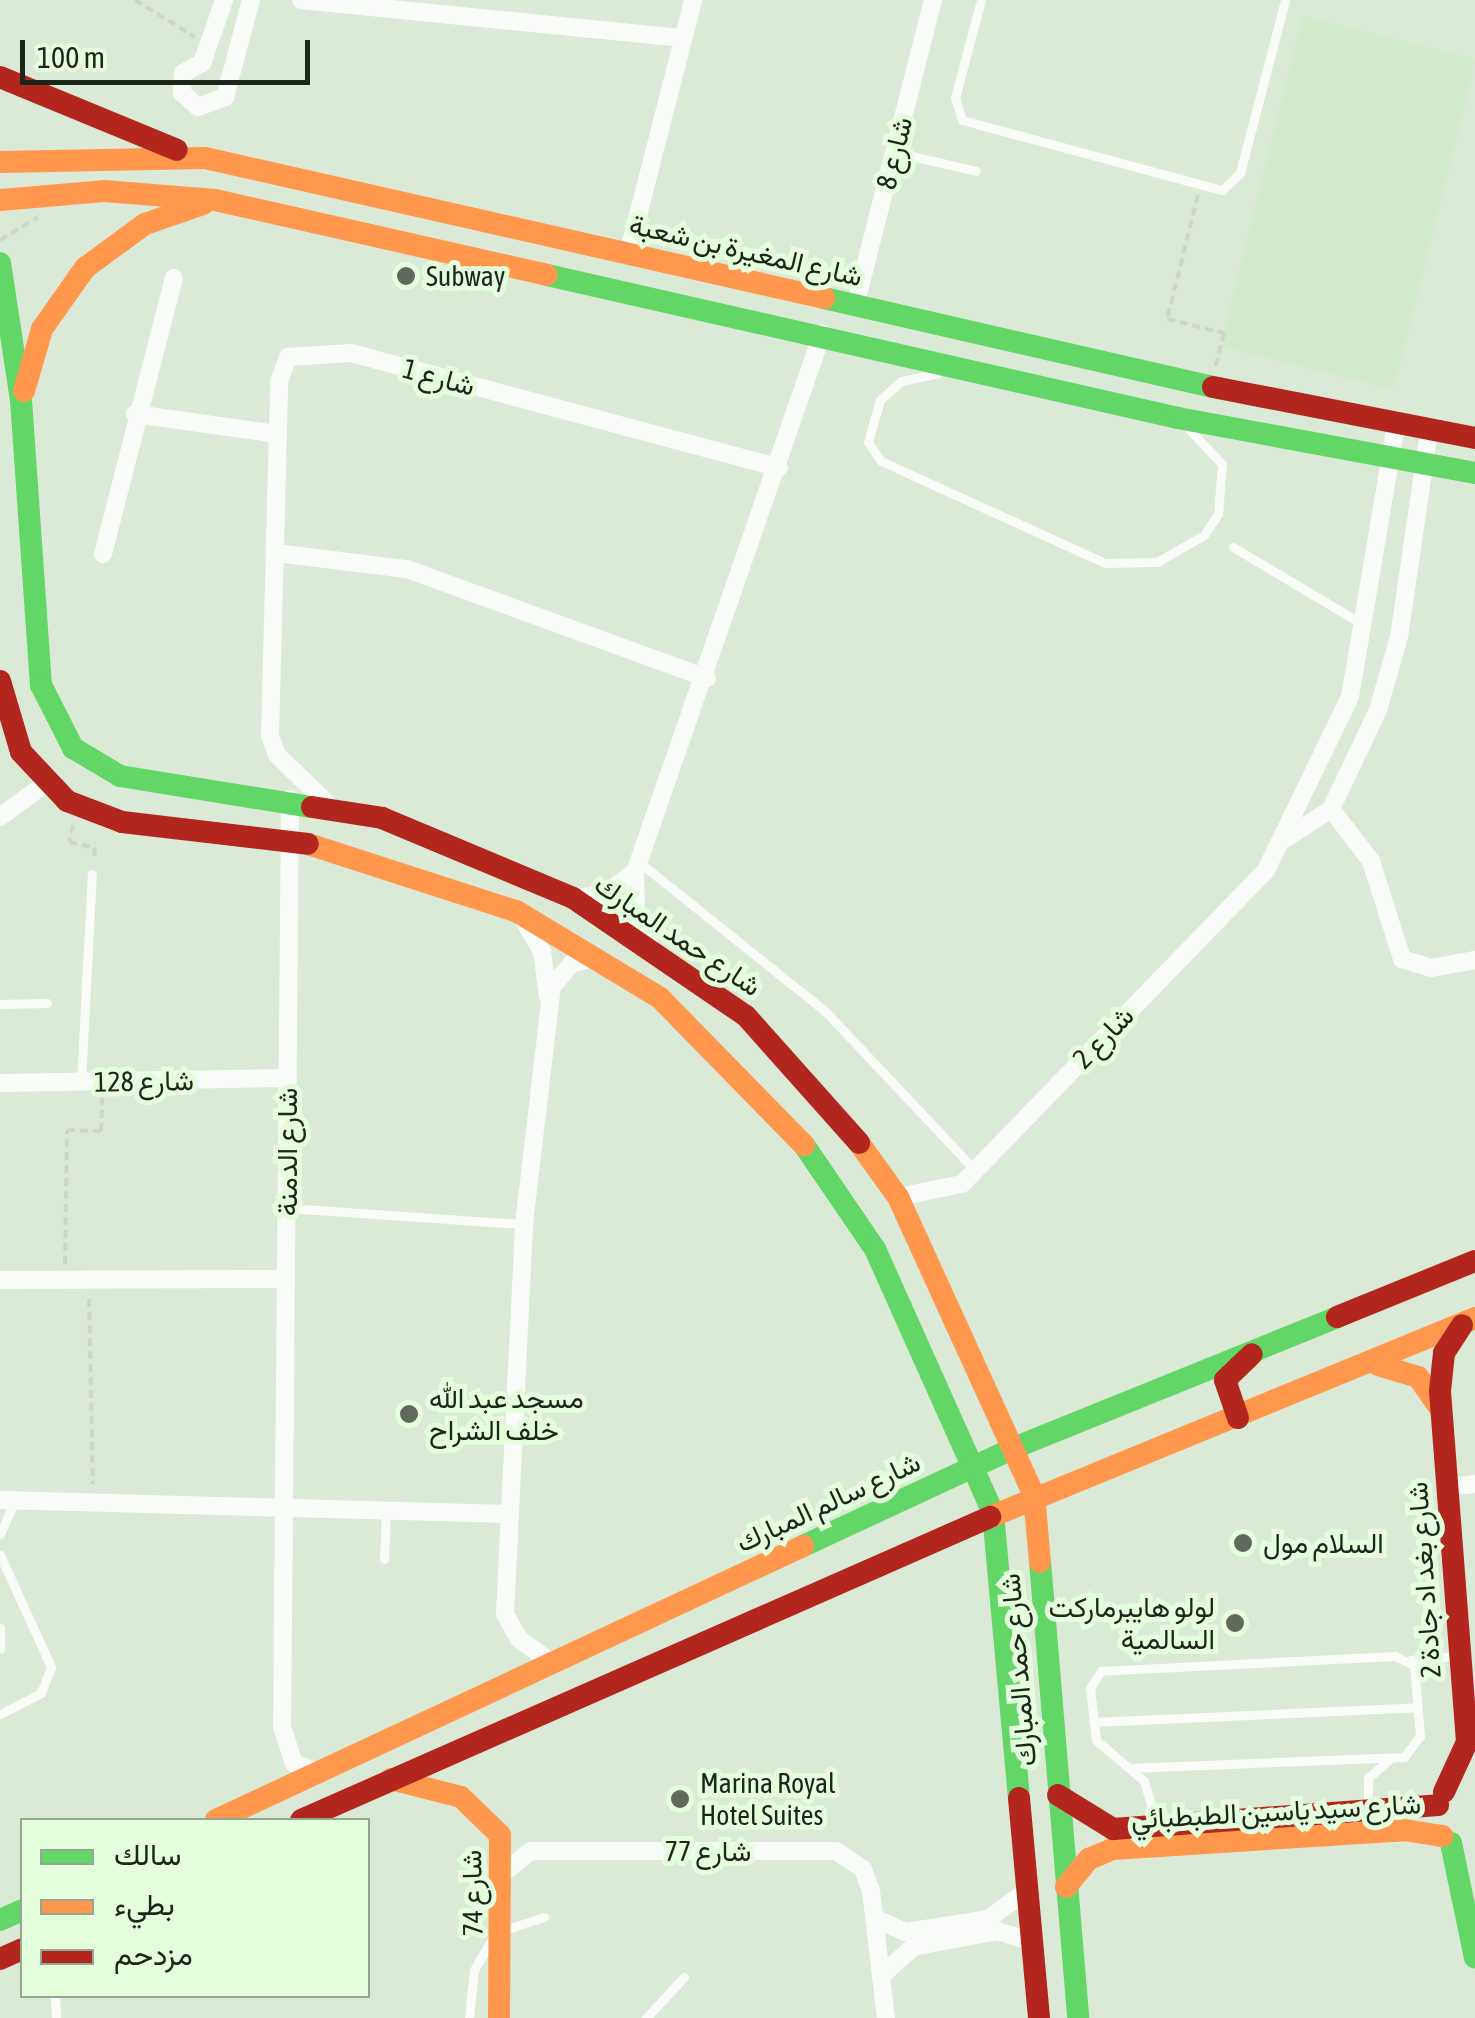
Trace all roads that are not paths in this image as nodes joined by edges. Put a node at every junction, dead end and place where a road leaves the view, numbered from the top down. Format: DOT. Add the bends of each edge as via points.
graph roads {
  1 [pos="224,0"];
  2 [pos="251,0"];
  3 [pos="301,0"];
  4 [pos="693,0"];
  5 [pos="933,0"];
  6 [pos="981,0"];
  7 [pos="1284,0"];
  8 [pos="683,38"];
  9 [pos="0,78"];
  10 [pos="894,152"];
  11 [pos="206,158"];
  12 [pos="0,162"];
  13 [pos="976,171"];
  14 [pos="0,200"];
  15 [pos="215,200"];
  16 [pos="628,254"];
  17 [pos="0,262"];
  18 [pos="174,278"];
  19 [pos="855,306"];
  20 [pos="822,334"];
  21 [pos="991,371"];
  22 [pos="20,400"];
  23 [pos="135,414"];
  24 [pos="1178,418"];
  25 [pos="1396,425"];
  26 [pos="1428,432"];
  27 [pos="278,434"];
  28 [pos="1475,438"];
  29 [pos="1388,458"];
  30 [pos="1422,464"];
  31 [pos="778,468"];
  32 [pos="1475,473"];
  33 [pos="1233,547"];
  34 [pos="276,553"];
  35 [pos="103,554"];
  36 [pos="1367,627"];
  37 [pos="706,678"];
  38 [pos="0,682"];
  39 [pos="2,727"];
  40 [pos="44,784"];
  41 [pos="290,799"];
  42 [pos="328,804"];
  43 [pos="1331,809"];
  44 [pos="0,818"];
  45 [pos="1284,840"];
  46 [pos="290,842"];
  47 [pos="637,866"];
  48 [pos="92,874"];
  49 [pos="573,898"];
  50 [pos="516,910"];
  51 [pos="649,945"];
  52 [pos="600,956"];
  53 [pos="1475,960"];
  54 [pos="548,1002"];
  55 [pos="47,1003"];
  56 [pos="0,1004"];
  57 [pos="288,1078"];
  58 [pos="80,1082"];
  59 [pos="0,1083"];
  60 [pos="974,1169"];
  61 [pos="898,1197"];
  62 [pos="287,1208"];
  63 [pos="524,1224"];
  64 [pos="1475,1261"];
  65 [pos="286,1279"];
  66 [pos="0,1280"];
  67 [pos="1470,1320"];
  68 [pos="1272,1338"];
  69 [pos="1378,1365"];
  70 [pos="1441,1413"];
  71 [pos="1238,1418"];
  72 [pos="1016,1447"];
  73 [pos="974,1467"];
  74 [pos="1475,1484"];
  75 [pos="1447,1486"];
  76 [pos="1034,1495"];
  77 [pos="8,1500"];
  78 [pos="284,1505"];
  79 [pos="386,1508"];
  80 [pos="993,1513"];
  81 [pos="510,1514"];
  82 [pos="0,1534"];
  83 [pos="814,1542"];
  84 [pos="0,1554"];
  85 [pos="384,1559"];
  86 [pos="822,1584"];
  87 [pos="0,1628"];
  88 [pos="0,1650"];
  89 [pos="1460,1656"];
  90 [pos="1410,1660"];
  91 [pos="552,1663"];
  92 [pos="1418,1707"];
  93 [pos="0,1714"];
  94 [pos="1093,1722"];
  95 [pos="1471,1753"];
  96 [pos="1396,1757"];
  97 [pos="1130,1768"];
  98 [pos="320,1773"];
  99 [pos="391,1779"];
  100 [pos="1475,1781"];
  101 [pos="1058,1794"];
  102 [pos="1441,1799"];
  103 [pos="337,1811"];
  104 [pos="1372,1814"];
  105 [pos="220,1818"];
  106 [pos="309,1818"];
  107 [pos="1158,1836"];
  108 [pos="1447,1840"];
  109 [pos="1475,1849"];
  110 [pos="506,1872"];
  111 [pos="1066,1887"];
  112 [pos="1029,1888"];
  113 [pos="544,1917"];
  114 [pos="874,1918"];
  115 [pos="504,1930"];
  116 [pos="1033,1942"];
  117 [pos="1475,1958"];
  118 [pos="881,1976"];
  119 [pos="684,1978"];
  120 [pos="470,2018"];
  121 [pos="499,2018"];
  122 [pos="646,2018"];
  123 [pos="886,2018"];
  124 [pos="1038,2018"];
  125 [pos="1078,2018"];
  1 -- 2 [label="street" via="208,46 180,84 198,107 225,97"];
  3 -- 8 [label="street"];
  4 -- 8 [label="street"];
  5 -- 10 [label="street, شارع 8"];
  6 -- 7 [label="lane" via="955,98 962,120 1222,190 1238,179"];
  8 -- 16 [label="street"];
  9 -- 11 [label="main road" via="120,133"];
  10 -- 13 [label="lane"];
  10 -- 19 [label="street, شارع 8"];
  11 -- 12 [label="main road, شارع المغيرة بن شعبة"];
  11 -- 16 [label="main road, شارع المغيرة بن شعبة"];
  14 -- 15 [label="main road" via="104,191"];
  15 -- 20 [label="main road"];
  15 -- 22 [label="main road" via="145,224 85,268 42,329"];
  16 -- 19 [label="main road, شارع المغيرة بن شعبة"];
  17 -- 22 [label="main road, شارع حمد المبارك"];
  18 -- 23 [label="street"];
  19 -- 25 [label="main road, شارع المغيرة بن شعبة"];
  20 -- 21 [label="main road"];
  20 -- 31 [label="street"];
  21 -- 24 [label="main road"];
  21 -- 24 [label="lane" via="901,381 880,400 868,442 914,480 1105,563 1157,562 1204,534 1218,514 1222,464"];
  22 -- 41 [label="main road, شارع حمد المبارك" via="39,670 62,734 120,776"];
  23 -- 27 [label="street"];
  23 -- 35 [label="street"];
  24 -- 29 [label="main road"];
  25 -- 26 [label="main road, شارع المغيرة بن شعبة"];
  25 -- 29 [label="street, شارع 2"];
  26 -- 28 [label="main road, شارع المغيرة بن شعبة"];
  26 -- 30 [label="street"];
  27 -- 31 [label="street, شارع 1" via="288,357 351,354"];
  27 -- 34 [label="street, شارع 1"];
  29 -- 30 [label="main road"];
  29 -- 36 [label="street, شارع 2"];
  30 -- 32 [label="main road"];
  30 -- 43 [label="street" via="1390,674"];
  31 -- 37 [label="street"];
  33 -- 36 [label="lane"];
  34 -- 37 [label="street" via="407,569"];
  34 -- 42 [label="street, شارع 1" via="272,745"];
  36 -- 45 [label="street, شارع 2" via="1350,697"];
  37 -- 47 [label="street"];
  38 -- 39 [label="main road, شارع حمد المبارك"];
  39 -- 40 [label="main road, شارع حمد المبارك"];
  40 -- 44 [label="street"];
  40 -- 46 [label="main road, شارع حمد المبارك" via="78,807 122,822"];
  41 -- 42 [label="main road, شارع حمد المبارك"];
  41 -- 46 [label="street, شارع الدمنة"];
  42 -- 49 [label="main road, شارع حمد المبارك" via="427,833"];
  43 -- 45 [label="street, شارع 2"];
  43 -- 53 [label="street" via="1372,861 1394,947 1408,964"];
  45 -- 60 [label="street, شارع 2" via="1237,903"];
  46 -- 50 [label="main road, شارع حمد المبارك" via="399,863"];
  46 -- 57 [label="street, شارع الدمنة"];
  47 -- 49 [label="street" via="612,891"];
  47 -- 51 [label="street" via="633,902"];
  47 -- 60 [label="lane" via="825,1011"];
  48 -- 58 [label="lane"];
  49 -- 51 [label="main road, شارع حمد المبارك"];
  50 -- 52 [label="main road, شارع حمد المبارك"];
  50 -- 54 [label="street" via="542,952"];
  51 -- 61 [label="main road, شارع حمد المبارك" via="791,1060"];
  52 -- 54 [label="street" via="571,964"];
  52 -- 73 [label="main road, شارع حمد المبارك" via="739,1070 839,1191 910,1319"];
  54 -- 63 [label="street"];
  55 -- 56 [label="lane"];
  57 -- 58 [label="street, شارع 128"];
  57 -- 62 [label="street, شارع الدمنة"];
  58 -- 59 [label="street, شارع 128"];
  60 -- 61 [label="street, شارع 2" via="951,1190"];
  61 -- 72 [label="main road, شارع حمد المبارك"];
  62 -- 63 [label="lane"];
  62 -- 65 [label="street, شارع الدمنة"];
  63 -- 81 [label="street"];
  64 -- 68 [label="main road, شارع سالم المبارك"];
  65 -- 66 [label="street"];
  65 -- 78 [label="street, شارع الدمنة"];
  67 -- 69 [label="main road"];
  67 -- 70 [label="main road, شارع بغد اد جادة 2" via="1444,1353"];
  68 -- 71 [label="main road" via="1225,1380"];
  68 -- 72 [label="main road, شارع سالم المبارك"];
  69 -- 70 [label="main road" via="1418,1377"];
  69 -- 71 [label="main road"];
  70 -- 75 [label="main road, شارع بغد اد جادة 2"];
  71 -- 76 [label="main road"];
  72 -- 73 [label="main road, شارع سالم المبارك"];
  72 -- 76 [label="main road, شارع حمد المبارك"];
  73 -- 80 [label="main road, شارع حمد المبارك"];
  73 -- 83 [label="main road, شارع سالم المبارك"];
  74 -- 75 [label="street"];
  75 -- 89 [label="main road, شارع بغد اد جادة 2"];
  76 -- 80 [label="main road"];
  76 -- 101 [label="main road, شارع حمد المبارك"];
  77 -- 78 [label="street"];
  77 -- 82 [label="lane"];
  78 -- 79 [label="street"];
  78 -- 98 [label="street, شارع الدمنة" via="282,1738 294,1763"];
  79 -- 81 [label="street"];
  79 -- 85 [label="lane"];
  80 -- 86 [label="main road"];
  80 -- 112 [label="main road, شارع حمد المبارك"];
  81 -- 91 [label="street" via="505,1614 519,1639"];
  83 -- 86 [label="main road" via="830,1565"];
  83 -- 91 [label="main road, شارع سالم المبارك"];
  84 -- 93 [label="lane" via="51,1667 41,1692"];
  86 -- 99 [label="main road"];
  87 -- 88 [label="lane"];
  89 -- 90 [label="lane"];
  89 -- 95 [label="main road, شارع بغد اد جادة 2"];
  90 -- 92 [label="lane"];
  90 -- 94 [label="lane" via="1106,1670 1091,1682"];
  91 -- 98 [label="main road, شارع سالم المبارك"];
  92 -- 94 [label="lane"];
  92 -- 96 [label="lane" via="1419,1743"];
  94 -- 97 [label="lane" via="1100,1748"];
  95 -- 102 [label="main road, شارع بغد اد جادة 2"];
  96 -- 97 [label="lane"];
  96 -- 104 [label="lane" via="1368,1778"];
  97 -- 107 [label="lane" via="1149,1788"];
  98 -- 105 [label="main road, شارع سالم المبارك"];
  99 -- 103 [label="main road"];
  99 -- 110 [label="main road, شارع 74" via="478,1808 500,1835"];
  100 -- 102 [label="main road, شارع سيد ياسين الطبطبائي"];
  101 -- 107 [label="main road, شارع سيد ياسين الطبطبائي" via="1099,1826"];
  101 -- 111 [label="main road, شارع حمد المبارك"];
  102 -- 104 [label="main road, شارع سيد ياسين الطبطبائي"];
  102 -- 108 [label="main road"];
  103 -- 106 [label="main road"];
  104 -- 107 [label="main road, شارع سيد ياسين الطبطبائي"];
  107 -- 108 [label="main road, شارع سيد ياسين الطبطبائي" via="1404,1830"];
  107 -- 111 [label="main road, شارع سيد ياسين الطبطبائي" via="1096,1855"];
  108 -- 109 [label="main road, شارع سيد ياسين الطبطبائي"];
  108 -- 117 [label="main road"];
  110 -- 114 [label="street, شارع 77" via="532,1850 836,1851 863,1869"];
  110 -- 115 [label="main road, شارع 74"];
  111 -- 125 [label="main road, شارع حمد المبارك"];
  112 -- 114 [label="street" via="1008,1911 970,1922 906,1932"];
  112 -- 116 [label="main road, شارع حمد المبارك"];
  113 -- 115 [label="lane"];
  114 -- 118 [label="street, شارع 77"];
  115 -- 120 [label="lane" via="478,1959"];
  115 -- 121 [label="main road, شارع 74"];
  116 -- 118 [label="street" via="997,1931 913,1948"];
  116 -- 124 [label="main road, شارع حمد المبارك"];
  118 -- 123 [label="street, شارع 77"];
  119 -- 122 [label="lane"];
}
